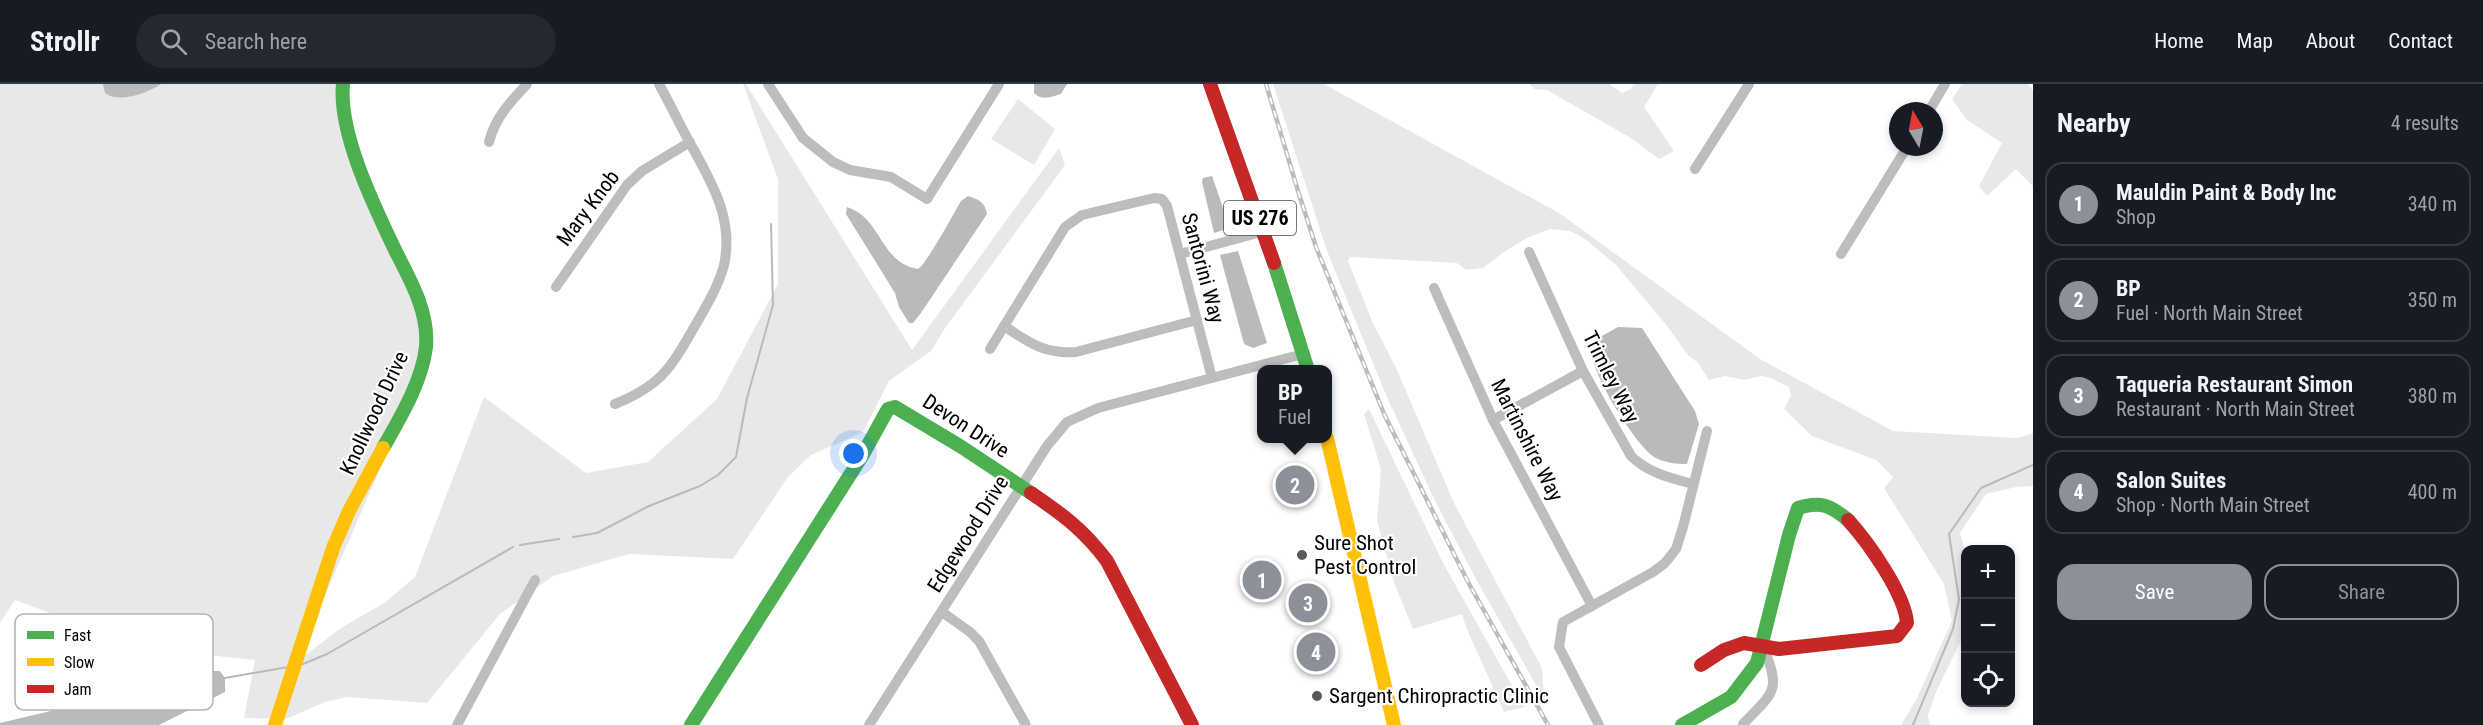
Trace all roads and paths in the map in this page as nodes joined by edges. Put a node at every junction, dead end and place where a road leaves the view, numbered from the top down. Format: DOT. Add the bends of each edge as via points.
graph roads {
  1 [pos="343,84"];
  2 [pos="527,84"];
  3 [pos="659,84"];
  4 [pos="768,84"];
  5 [pos="1210,84"];
  6 [pos="1749,84"];
  7 [pos="1945,84"];
  8 [pos="996,85"];
  9 [pos="1934,102"];
  10 [pos="489,142"];
  11 [pos="690,142"];
  12 [pos="1901,156"];
  13 [pos="1695,169"];
  14 [pos="1264,231"];
  15 [pos="1529,252"];
  16 [pos="1180,254"];
  17 [pos="1841,254"];
  18 [pos="556,287"];
  19 [pos="1434,288"];
  20 [pos="1197,320"];
  21 [pos="1004,326"];
  22 [pos="990,349"];
  23 [pos="1303,354"];
  24 [pos="1261,365"];
  25 [pos="1307,365"];
  26 [pos="1257,366"];
  27 [pos="1583,371"];
  28 [pos="1212,378"];
  29 [pos="615,404"];
  30 [pos="1493,420"];
  31 [pos="1707,431"];
  32 [pos="1328,443"];
  33 [pos="1693,484"];
  34 [pos="1020,486"];
  35 [pos="535,580"];
  36 [pos="1592,606"];
  37 [pos="942,612"];
  38 [pos="1763,646"];
  39 [pos="1701,664"];
  40 [pos="1743,724"];
  41 [pos="275,725"];
  42 [pos="457,725"];
  43 [pos="691,725"];
  44 [pos="869,725"];
  45 [pos="1026,725"];
  46 [pos="1192,725"];
  47 [pos="1394,725"];
  48 [pos="1599,725"];
  49 [pos="1682,725"];
  1 -- 41 [label="street, Knollwood Drive" via="347,130 418,299 427,345 402,412 333,546"];
  2 -- 10 [label="street" via="500,116"];
  3 -- 11 [label="street"];
  4 -- 8 [label="street" via="803,138 833,162 850,170 891,177 927,199"];
  5 -- 14 [label="street, US 276"];
  6 -- 13 [label="street"];
  7 -- 9 [label="street"];
  11 -- 18 [label="street, Mary Knob" via="649,166 627,185"];
  11 -- 29 [label="street" via="724,212 727,238 722,271 667,372 639,394"];
  12 -- 17 [label="street"];
  14 -- 16 [label="street"];
  14 -- 23 [label="street, US 276"];
  15 -- 27 [label="street, Trimley Way"];
  16 -- 20 [label="street, Santorini Way"];
  16 -- 21 [label="street, Santorini Way" via="1162,200 1154,198 1082,215 1065,227"];
  19 -- 30 [label="street, Martinshire Way"];
  20 -- 21 [label="street" via="1062,353 1033,345"];
  20 -- 28 [label="street, Santorini Way"];
  21 -- 22 [label="street, Santorini Way"];
  23 -- 24 [label="street, Edgewood Drive"];
  23 -- 25 [label="street, US 276"];
  26 -- 28 [label="street, Edgewood Drive"];
  27 -- 30 [label="street"];
  27 -- 33 [label="street, Trimley Way" via="1638,464"];
  28 -- 34 [label="street, Edgewood Drive" via="1077,416 1054,435"];
  30 -- 36 [label="street, Martinshire Way"];
  31 -- 33 [label="street"];
  32 -- 47 [label="street"];
  33 -- 36 [label="street" via="1676,549 1665,563"];
  34 -- 37 [label="street, Edgewood Drive"];
  34 -- 43 [label="street, Devon Drive" via="906,412 895,407 888,409"];
  34 -- 46 [label="street, Devon Drive" via="1068,518 1099,550"];
  35 -- 42 [label="street"];
  36 -- 48 [label="street" via="1563,622 1559,647"];
  37 -- 44 [label="street, Edgewood Drive"];
  37 -- 45 [label="street" via="979,641"];
  38 -- 38 [label="street" via="1779,649 1890,638 1897,636 1907,622 1905,605 1861,534 1839,513 1816,503 1798,508"];
  38 -- 39 [label="street" via="1738,645"];
  38 -- 40 [label="street" via="1774,685"];
  38 -- 49 [label="street" via="1757,663 1731,697"];
}
